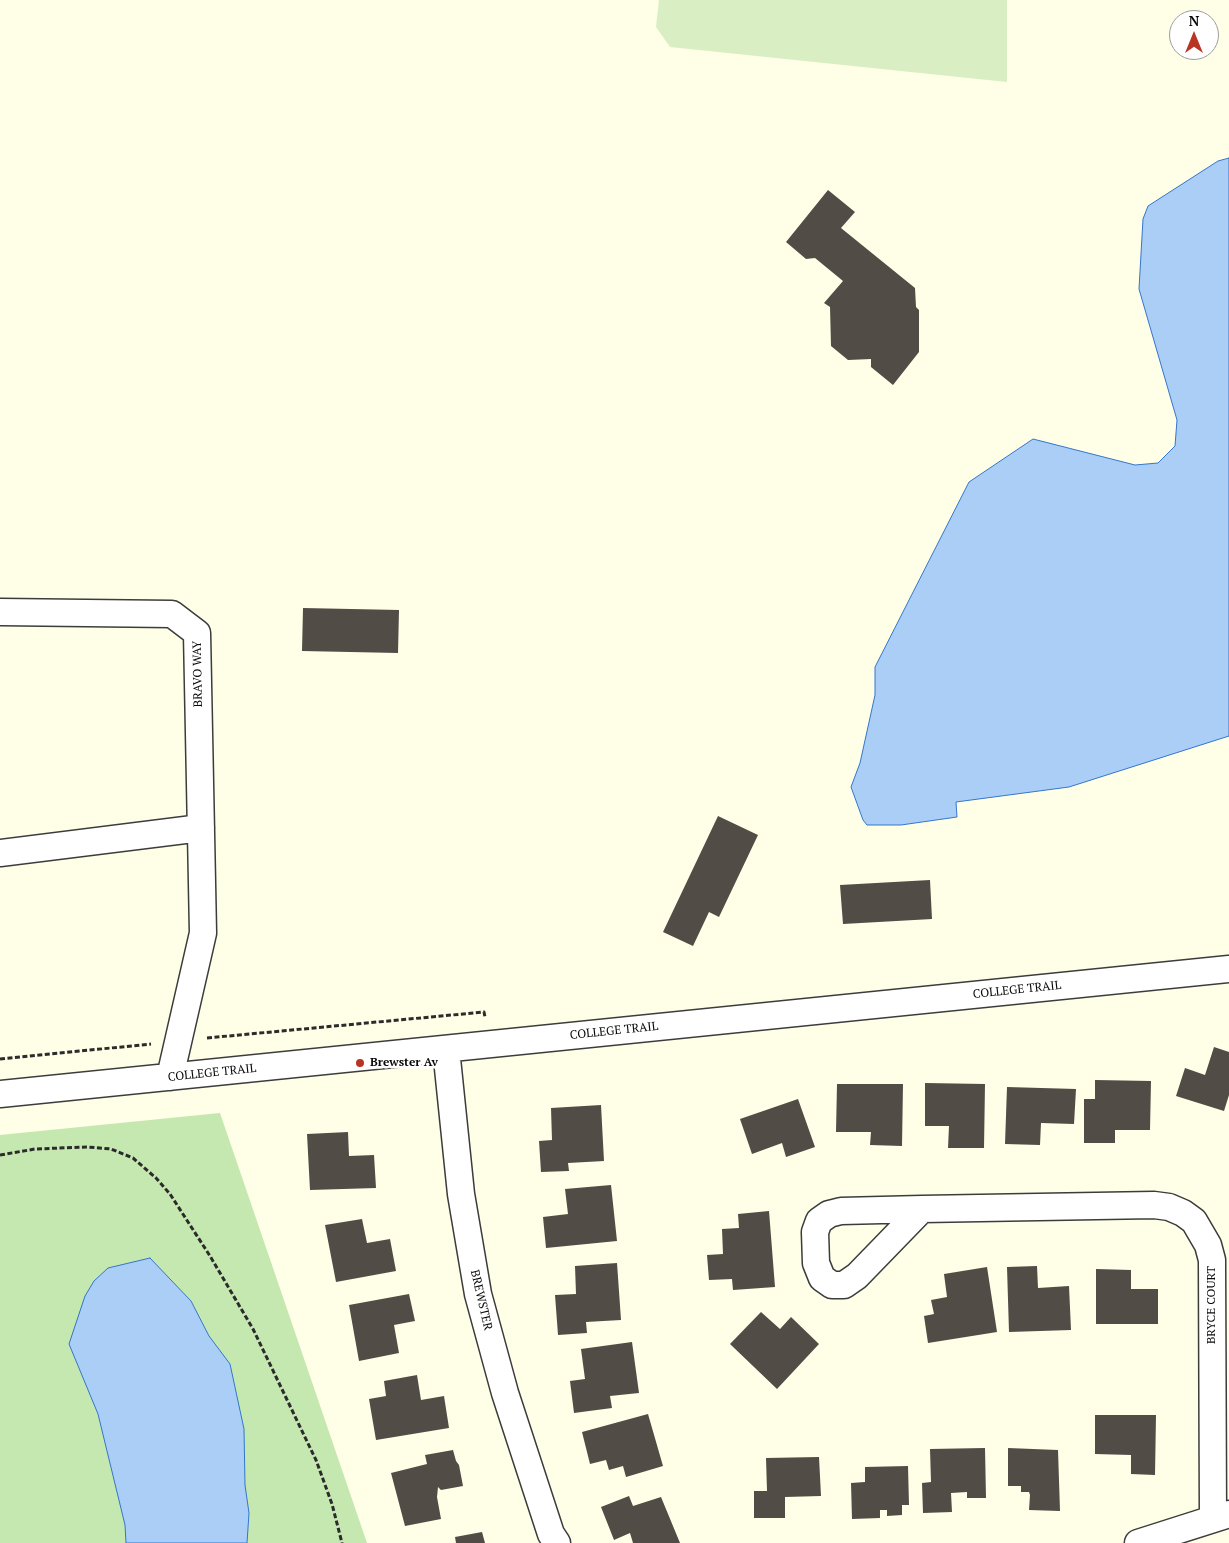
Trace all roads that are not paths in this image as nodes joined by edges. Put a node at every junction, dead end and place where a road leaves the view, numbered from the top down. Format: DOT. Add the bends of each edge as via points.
graph roads {
  1 [pos="0,612"];
  2 [pos="201,828"];
  3 [pos="0,853"];
  4 [pos="1229,969"];
  5 [pos="446,1049"];
  6 [pos="170,1077"];
  7 [pos="0,1094"];
  8 [pos="922,1209"];
  9 [pos="1221,1517"];
  10 [pos="556,1543"];
  11 [pos="1138,1543"];
  1 -- 2 [label="street, BRAVO WAY" via="172,614 197,634"];
  2 -- 3 [label="street"];
  2 -- 6 [label="street, BRAVO WAY" via="203,933"];
  4 -- 5 [label="street, COLLEGE TRAIL"];
  5 -- 6 [label="street, COLLEGE TRAIL"];
  5 -- 10 [label="street, BREWSTER" via="461,1194 478,1294 504,1393"];
  6 -- 7 [label="street, COLLEGE TRAIL"];
  8 -- 9 [label="street, BRYCE COURT" via="1154,1205 1169,1207 1194,1221 1212,1260"];
  9 -- 11 [label="street"];
}
